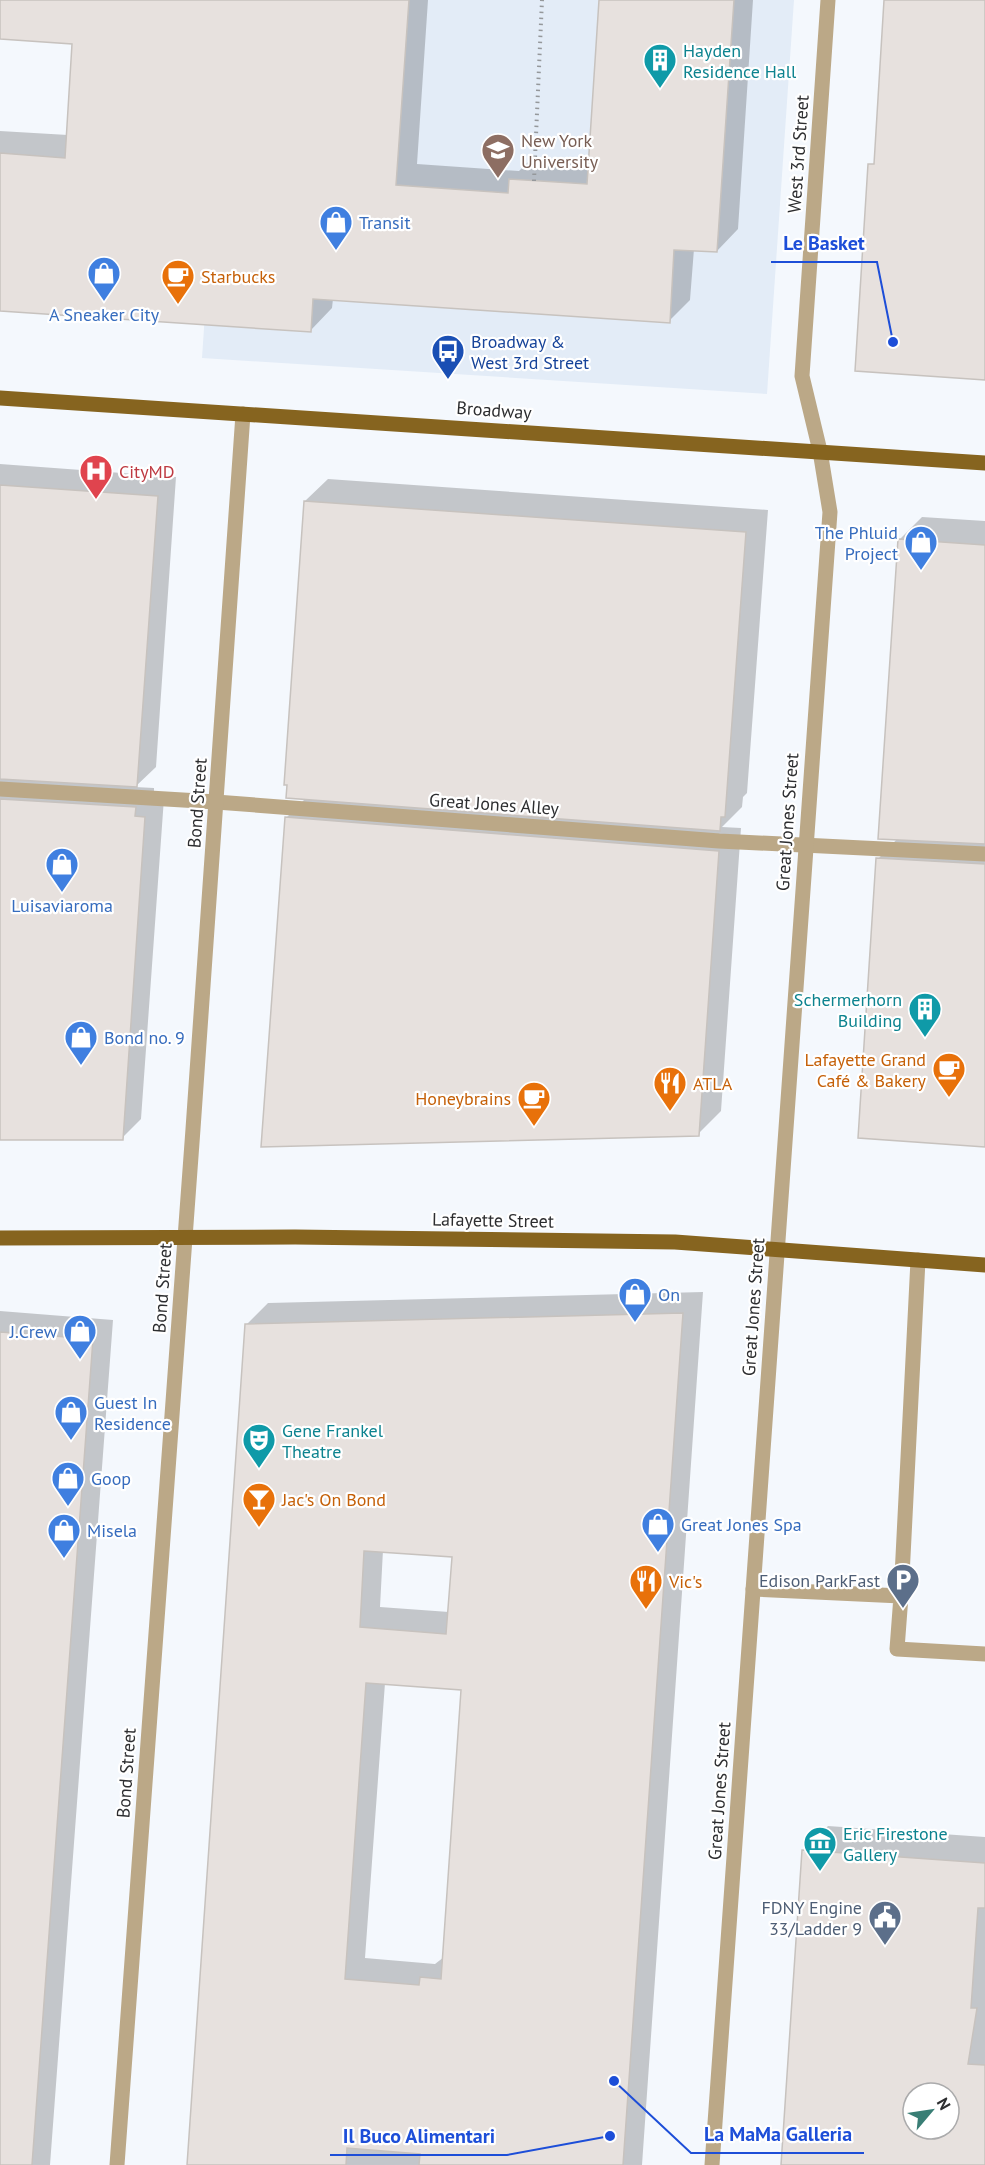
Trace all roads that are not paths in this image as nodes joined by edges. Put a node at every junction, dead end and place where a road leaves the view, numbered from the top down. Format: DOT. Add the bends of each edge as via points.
graph roads {
  1 [pos="828,0"];
  2 [pos="0,398"];
  3 [pos="243,414"];
  4 [pos="820,451"];
  5 [pos="985,463"];
  6 [pos="0,789"];
  7 [pos="216,802"];
  8 [pos="805,844"];
  9 [pos="985,854"];
  10 [pos="0,1238"];
  11 [pos="185,1238"];
  12 [pos="776,1250"];
  13 [pos="918,1260"];
  14 [pos="985,1265"];
  15 [pos="753,1589"];
  16 [pos="901,1596"];
  17 [pos="985,1654"];
  18 [pos="117,2165"];
  19 [pos="712,2165"];
  1 -- 4 [label="street, West 3rd Street" via="802,376"];
  2 -- 3 [label="main road, Broadway"];
  3 -- 4 [label="main road, Broadway"];
  3 -- 7 [label="street, Bond Street"];
  4 -- 5 [label="main road, Broadway"];
  4 -- 8 [label="street, Great Jones Street" via="830,512"];
  6 -- 7 [label="street, Great Jones Alley"];
  7 -- 8 [label="street, Great Jones Alley" via="719,841"];
  7 -- 11 [label="street, Bond Street"];
  8 -- 9 [label="street, Great Jones Alley"];
  8 -- 12 [label="street, Great Jones Street"];
  10 -- 11 [label="main road, Lafayette Street"];
  11 -- 12 [label="main road, Lafayette Street" via="675,1242"];
  11 -- 18 [label="street, Bond Street"];
  12 -- 13 [label="main road, Lafayette Street"];
  12 -- 15 [label="street, Great Jones Street"];
  13 -- 14 [label="main road, Lafayette Street"];
  13 -- 16 [label="street"];
  15 -- 16 [label="street"];
  15 -- 19 [label="street, Great Jones Street"];
  16 -- 17 [label="street" via="897,1649"];
}
